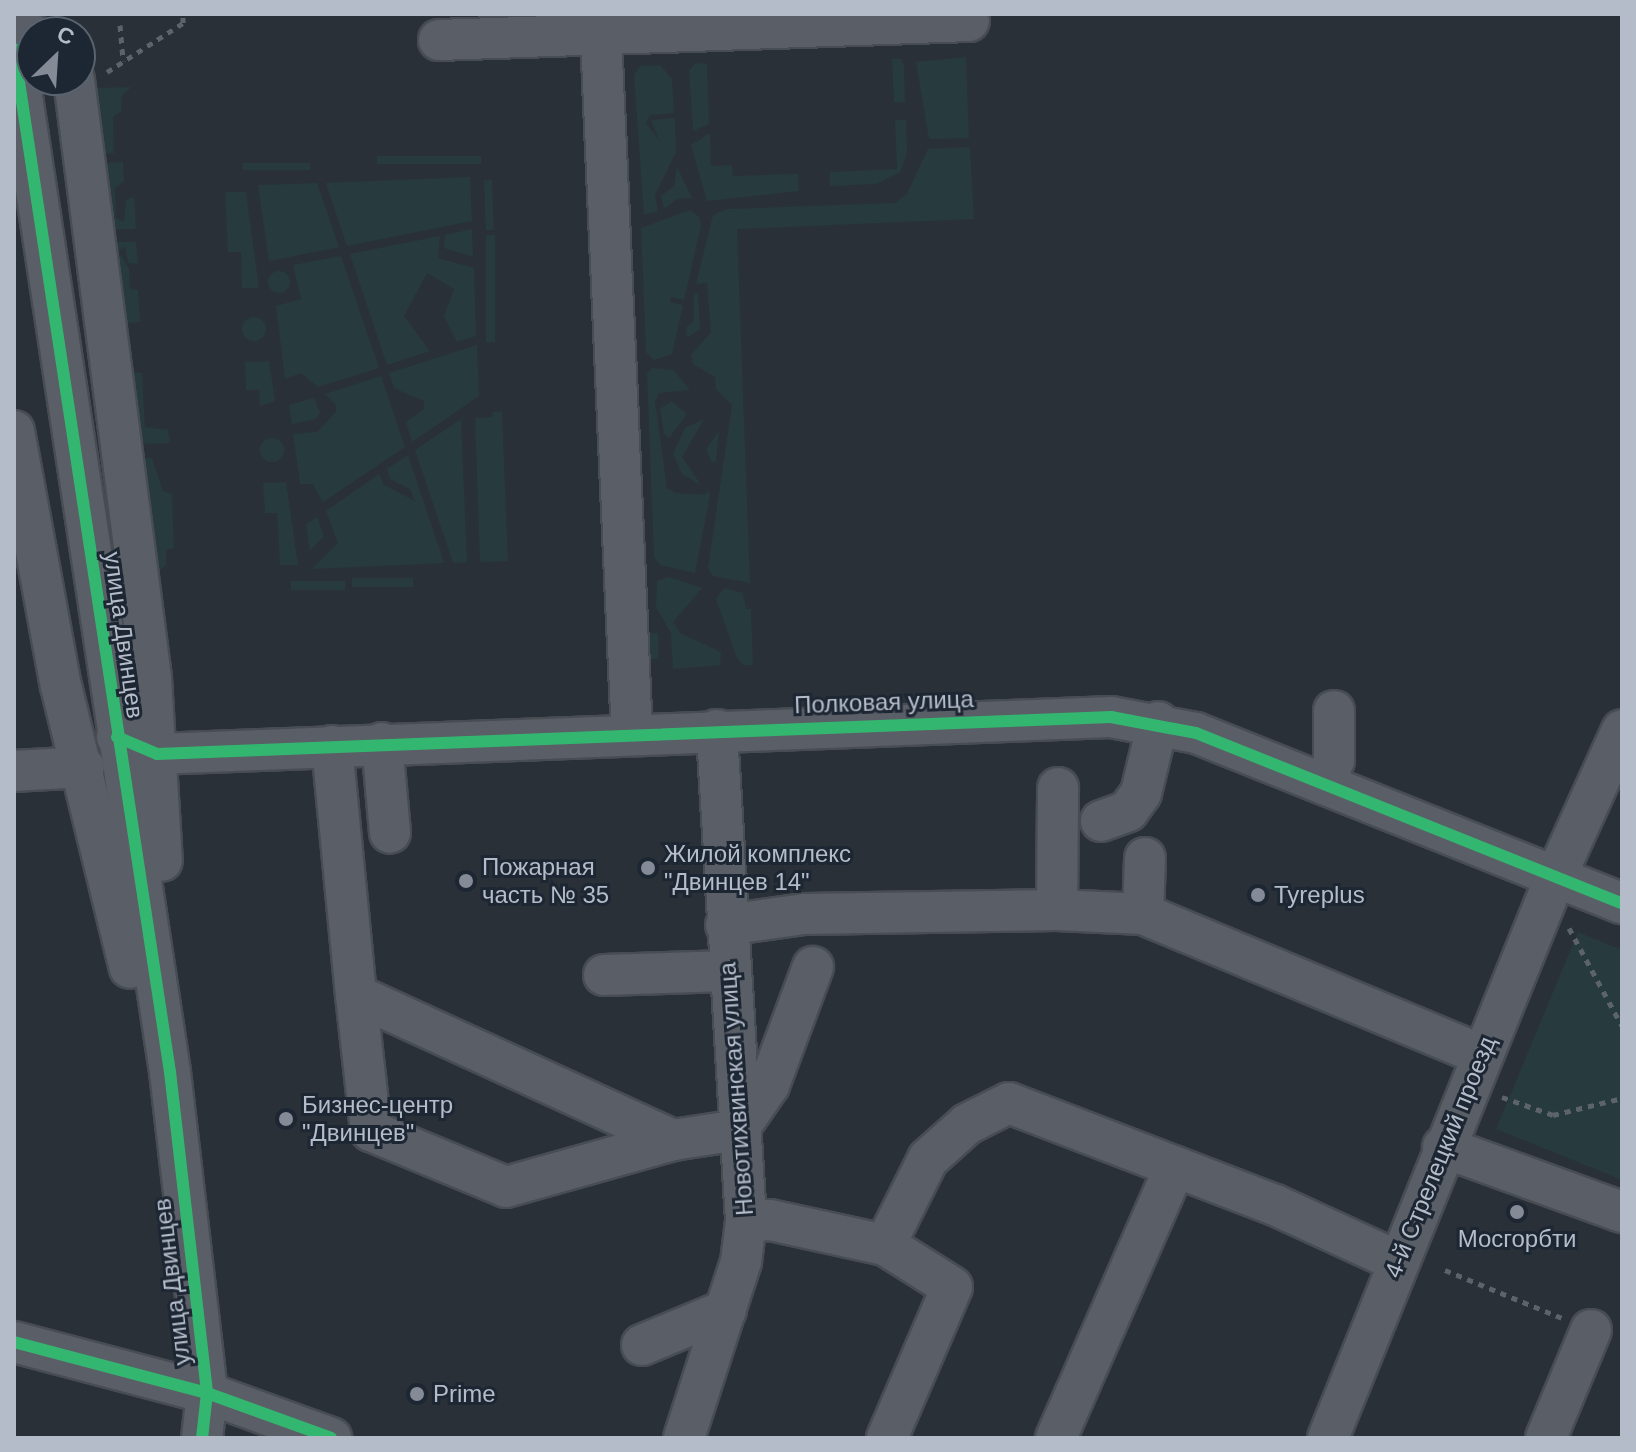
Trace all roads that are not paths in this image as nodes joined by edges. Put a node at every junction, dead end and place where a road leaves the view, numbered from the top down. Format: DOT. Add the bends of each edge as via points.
graph roads {
  1 [pos="969,21"];
  2 [pos="601,24"];
  3 [pos="439,40"];
  4 [pos="22,96"];
  5 [pos="90,96"];
  6 [pos="14,431"];
  7 [pos="1334,711"];
  8 [pos="1158,722"];
  9 [pos="717,730"];
  10 [pos="1622,730"];
  11 [pos="632,734"];
  12 [pos="117,737"];
  13 [pos="382,743"];
  14 [pos="332,746"];
  15 [pos="157,754"];
  16 [pos="84,767"];
  17 [pos="14,771"];
  18 [pos="1324,784"];
  19 [pos="1058,788"];
  20 [pos="1101,821"];
  21 [pos="390,833"];
  22 [pos="1145,858"];
  23 [pos="1555,878"];
  24 [pos="1622,903"];
  25 [pos="1057,910"];
  26 [pos="1143,914"];
  27 [pos="726,925"];
  28 [pos="813,967"];
  29 [pos="728,971"];
  30 [pos="604,975"];
  31 [pos="356,995"];
  32 [pos="170,1072"];
  33 [pos="1486,1074"];
  34 [pos="738,1130"];
  35 [pos="673,1140"];
  36 [pos="1443,1147"];
  37 [pos="1175,1167"];
  38 [pos="1622,1212"];
  39 [pos="746,1221"];
  40 [pos="885,1245"];
  41 [pos="1397,1261"];
  42 [pos="726,1310"];
  43 [pos="1591,1330"];
  44 [pos="14,1342"];
  45 [pos="642,1345"];
  46 [pos="207,1393"];
  47 [pos="202,1438"];
  48 [pos="331,1438"];
  49 [pos="684,1438"];
  50 [pos="887,1438"];
  51 [pos="1056,1438"];
  52 [pos="1328,1438"];
  53 [pos="1546,1438"];
  1 -- 2 [label="street"];
  2 -- 3 [label="street"];
  2 -- 11 [label="street"];
  4 -- 12 [label="street, улица Двинцев"];
  5 -- 15 [label="street"];
  6 -- 16 [label="street" via="61,686"];
  7 -- 18 [label="street" via="1334,760"];
  8 -- 9 [label="street, Полковая улица" via="1111,717"];
  8 -- 18 [label="street, Полковая улица"];
  8 -- 20 [label="street" via="1141,793 1128,811"];
  9 -- 11 [label="street, Полковая улица"];
  9 -- 27 [label="street, Новотихвинская улица"];
  10 -- 23 [label="street, 4-й Стрелецкий проезд"];
  11 -- 13 [label="street, Полковая улица"];
  12 -- 15 [label="street, Полковая улица"];
  12 -- 32 [label="street, улица Двинцев"];
  13 -- 14 [label="street, Полковая улица"];
  13 -- 21 [label="street"];
  14 -- 15 [label="street, Полковая улица"];
  14 -- 31 [label="street"];
  15 -- 32 [label="street" via="176,1011"];
  16 -- 17 [label="street"];
  16 -- 32 [label="street" via="136,994"];
  18 -- 23 [label="street, Полковая улица"];
  19 -- 25 [label="street"];
  22 -- 26 [label="street"];
  23 -- 24 [label="street, Полковая улица"];
  23 -- 33 [label="street, 4-й Стрелецкий проезд"];
  25 -- 26 [label="street"];
  25 -- 27 [label="street" via="804,914"];
  26 -- 33 [label="street"];
  27 -- 29 [label="street, Новотихвинская улица"];
  28 -- 34 [label="street" via="769,1085"];
  29 -- 30 [label="street"];
  29 -- 34 [label="street, Новотихвинская улица"];
  31 -- 35 [label="street"];
  31 -- 35 [label="street" via="371,1131 506,1187"];
  32 -- 46 [label="street, улица Двинцев"];
  33 -- 36 [label="street, 4-й Стрелецкий проезд"];
  34 -- 35 [label="street"];
  34 -- 39 [label="street, Новотихвинская улица"];
  36 -- 38 [label="street"];
  36 -- 41 [label="street, 4-й Стрелецкий проезд"];
  37 -- 40 [label="street" via="1009,1103 967,1124 928,1159"];
  37 -- 41 [label="street" via="1359,1239"];
  37 -- 51 [label="street"];
  39 -- 40 [label="street" via="770,1220"];
  39 -- 42 [label="street, Новотихвинская улица"];
  40 -- 50 [label="street" via="952,1287"];
  41 -- 52 [label="street, 4-й Стрелецкий проезд"];
  42 -- 45 [label="street"];
  42 -- 49 [label="street, Новотихвинская улица"];
  43 -- 53 [label="street"];
  44 -- 46 [label="street"];
  46 -- 47 [label="street, улица Двинцев"];
  46 -- 48 [label="street"];
}
